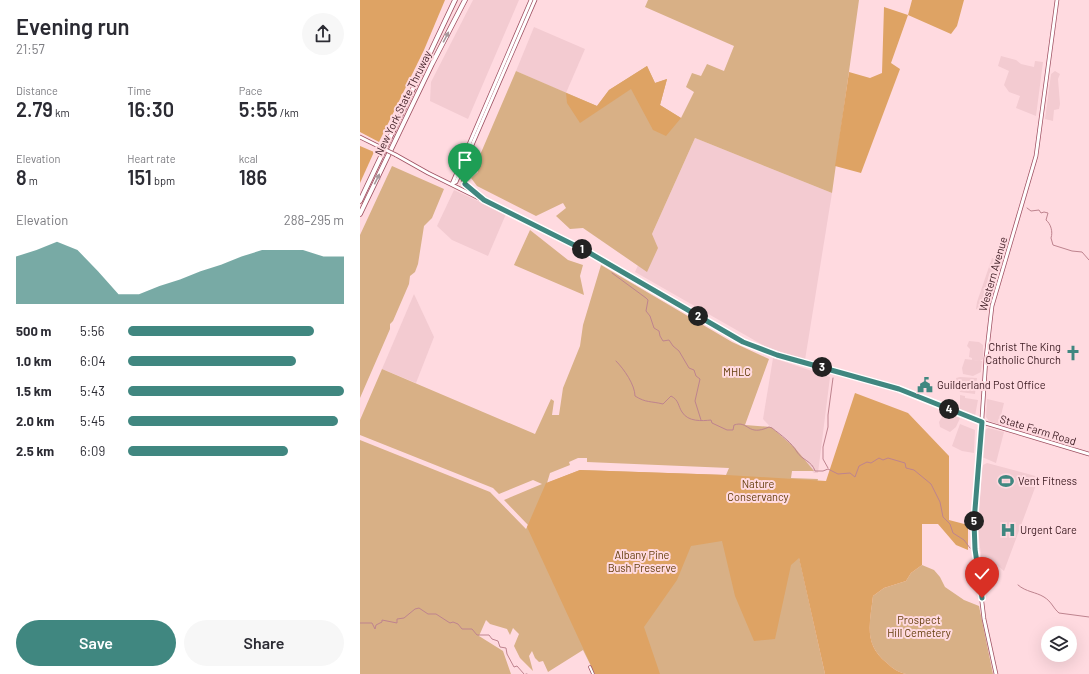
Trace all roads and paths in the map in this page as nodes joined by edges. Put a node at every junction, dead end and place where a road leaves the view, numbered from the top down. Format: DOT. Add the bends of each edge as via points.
graph roads {
  1 [pos="455,0"];
  2 [pos="466,0"];
  3 [pos="531,0"];
  4 [pos="534,0"];
  5 [pos="1057,0"];
  6 [pos="360,137"];
  7 [pos="469,153"];
  8 [pos="452,184"];
  9 [pos="484,200"];
  10 [pos="360,201"];
  11 [pos="360,214"];
  12 [pos="982,422"];
  13 [pos="1089,454"];
  14 [pos="590,667"];
  15 [pos="593,674"];
  16 [pos="996,674"];
  1 -- 10 [label="highway, New York State Thruway"];
  11 -- 2 [label="highway, New York State Thruway, one-way" via="432,64"];
  3 -- 8 [label="main road"];
  4 -- 7 [label="main road"];
  5 -- 12 [label="main road, Western Avenue" via="1035,160 992,306"];
  6 -- 8 [label="main road, bridge"];
  7 -- 8 [label="main road" via="456,182"];
  7 -- 9 [label="main road" via="462,172 463,179 469,188"];
  8 -- 9 [label="main road"];
  9 -- 12 [label="main road, State Farm Road" via="588,252 743,342 777,355 899,389"];
  12 -- 13 [label="main road, State Farm Road"];
  12 -- 16 [label="main road, Western Avenue" via="974,538 984,619"];
  14 -- 15 [label="street"];
}
